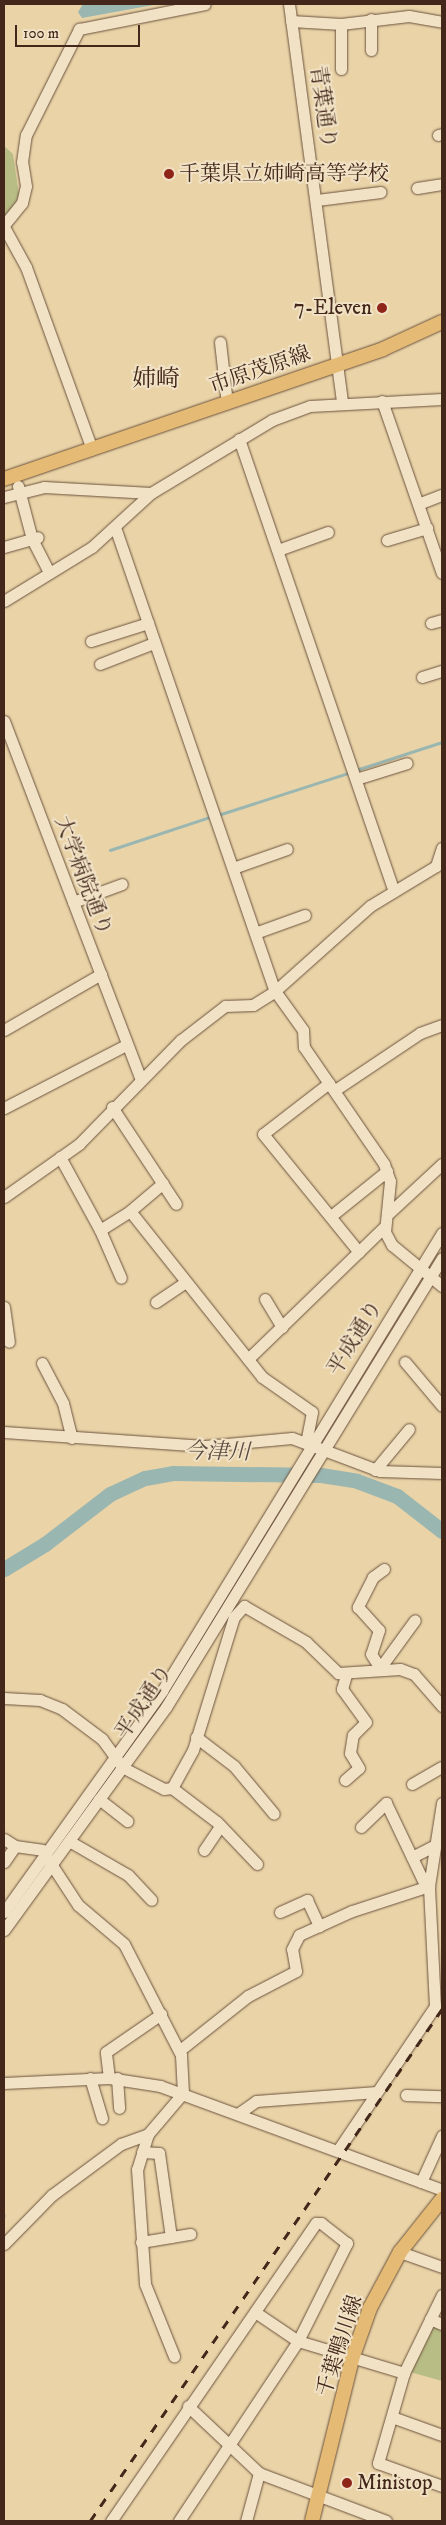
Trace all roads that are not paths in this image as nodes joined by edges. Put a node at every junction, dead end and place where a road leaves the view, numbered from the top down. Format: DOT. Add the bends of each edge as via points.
graph roads {
  1 [pos="205,4"];
  2 [pos="289,4"];
  3 [pos="371,19"];
  4 [pos="291,21"];
  5 [pos="442,22"];
  6 [pos="341,24"];
  7 [pos="371,50"];
  8 [pos="341,69"];
  9 [pos="442,184"];
  10 [pos="417,188"];
  11 [pos="380,192"];
  12 [pos="317,200"];
  13 [pos="4,226"];
  14 [pos="442,322"];
  15 [pos="220,342"];
  16 [pos="339,364"];
  17 [pos="442,398"];
  18 [pos="342,402"];
  19 [pos="382,402"];
  20 [pos="227,403"];
  21 [pos="239,439"];
  22 [pos="92,449"];
  23 [pos="10,477"];
  24 [pos="19,491"];
  25 [pos="150,493"];
  26 [pos="442,496"];
  27 [pos="4,497"];
  28 [pos="418,504"];
  29 [pos="427,528"];
  30 [pos="116,530"];
  31 [pos="328,532"];
  32 [pos="36,538"];
  33 [pos="387,540"];
  34 [pos="4,547"];
  35 [pos="278,550"];
  36 [pos="49,573"];
  37 [pos="442,573"];
  38 [pos="4,601"];
  39 [pos="148,623"];
  40 [pos="91,641"];
  41 [pos="154,644"];
  42 [pos="100,664"];
  43 [pos="442,671"];
  44 [pos="422,676"];
  45 [pos="4,721"];
  46 [pos="8,745"];
  47 [pos="407,763"];
  48 [pos="356,779"];
  49 [pos="442,848"];
  50 [pos="287,849"];
  51 [pos="233,868"];
  52 [pos="122,884"];
  53 [pos="394,891"];
  54 [pos="73,902"];
  55 [pos="305,915"];
  56 [pos="255,933"];
  57 [pos="101,974"];
  58 [pos="276,990"];
  59 [pos="442,1025"];
  60 [pos="4,1030"];
  61 [pos="126,1045"];
  62 [pos="140,1077"];
  63 [pos="332,1087"];
  64 [pos="112,1107"];
  65 [pos="4,1108"];
  66 [pos="60,1157"];
  67 [pos="442,1164"];
  68 [pos="387,1171"];
  69 [pos="163,1183"];
  70 [pos="4,1197"];
  71 [pos="176,1204"];
  72 [pos="130,1211"];
  73 [pos="389,1212"];
  74 [pos="331,1216"];
  75 [pos="384,1228"];
  76 [pos="100,1230"];
  77 [pos="442,1233"];
  78 [pos="360,1252"];
  79 [pos="442,1258"];
  80 [pos="420,1269"];
  81 [pos="121,1278"];
  82 [pos="431,1278"];
  83 [pos="184,1283"];
  84 [pos="442,1286"];
  85 [pos="265,1299"];
  86 [pos="156,1302"];
  87 [pos="4,1308"];
  88 [pos="282,1327"];
  89 [pos="9,1342"];
  90 [pos="248,1359"];
  91 [pos="405,1362"];
  92 [pos="42,1363"];
  93 [pos="442,1406"];
  94 [pos="312,1412"];
  95 [pos="326,1422"];
  96 [pos="410,1430"];
  97 [pos="4,1432"];
  98 [pos="72,1438"];
  99 [pos="309,1443"];
  100 [pos="323,1451"];
  101 [pos="375,1470"];
  102 [pos="442,1473"];
  103 [pos="295,1484"];
  104 [pos="384,1569"];
  105 [pos="225,1600"];
  106 [pos="240,1609"];
  107 [pos="415,1620"];
  108 [pos="380,1668"];
  109 [pos="346,1676"];
  110 [pos="4,1698"];
  111 [pos="442,1706"];
  112 [pos="196,1737"];
  113 [pos="119,1762"];
  114 [pos="442,1767"];
  115 [pos="345,1780"];
  116 [pos="412,1784"];
  117 [pos="172,1788"];
  118 [pos="99,1800"];
  119 [pos="442,1803"];
  120 [pos="274,1814"];
  121 [pos="127,1821"];
  122 [pos="220,1826"];
  123 [pos="361,1827"];
  124 [pos="4,1839"];
  125 [pos="69,1841"];
  126 [pos="436,1845"];
  127 [pos="15,1846"];
  128 [pos="204,1850"];
  129 [pos="412,1857"];
  130 [pos="49,1859"];
  131 [pos="4,1862"];
  132 [pos="257,1864"];
  133 [pos="428,1887"];
  134 [pos="151,1900"];
  135 [pos="4,1912"];
  136 [pos="280,1912"];
  137 [pos="319,1926"];
  138 [pos="4,1930"];
  139 [pos="161,2014"];
  140 [pos="180,2050"];
  141 [pos="90,2078"];
  142 [pos="113,2078"];
  143 [pos="4,2083"];
  144 [pos="377,2092"];
  145 [pos="183,2093"];
  146 [pos="406,2095"];
  147 [pos="442,2096"];
  148 [pos="119,2108"];
  149 [pos="239,2113"];
  150 [pos="102,2118"];
  151 [pos="148,2134"];
  152 [pos="442,2136"];
  153 [pos="338,2150"];
  154 [pos="142,2152"];
  155 [pos="421,2182"];
  156 [pos="442,2190"];
  157 [pos="442,2200"];
  158 [pos="190,2234"];
  159 [pos="171,2237"];
  160 [pos="141,2242"];
  161 [pos="4,2244"];
  162 [pos="400,2252"];
  163 [pos="442,2267"];
  164 [pos="442,2295"];
  165 [pos="255,2312"];
  166 [pos="430,2319"];
  167 [pos="442,2324"];
  168 [pos="298,2341"];
  169 [pos="174,2356"];
  170 [pos="352,2359"];
  171 [pos="404,2373"];
  172 [pos="188,2406"];
  173 [pos="392,2418"];
  174 [pos="442,2435"];
  175 [pos="230,2447"];
  176 [pos="259,2473"];
  177 [pos="442,2486"];
  178 [pos="318,2498"];
  179 [pos="111,2521"];
  180 [pos="179,2521"];
  181 [pos="246,2521"];
  182 [pos="312,2521"];
  183 [pos="386,2521"];
  1 -- 13 [label="street" via="79,29 26,135 22,162 26,186 22,203"];
  2 -- 4 [label="street, 青葉通り"];
  3 -- 5 [label="street" via="410,16"];
  3 -- 6 [label="street"];
  3 -- 7 [label="street"];
  4 -- 6 [label="street"];
  4 -- 12 [label="street, 青葉通り"];
  6 -- 8 [label="street"];
  9 -- 10 [label="street"];
  11 -- 12 [label="street"];
  12 -- 16 [label="street, 青葉通り"];
  13 -- 22 [label="street" via="26,267"];
  14 -- 16 [label="main road, 市原茂原線"];
  15 -- 20 [label="street"];
  16 -- 18 [label="street, 青葉通り"];
  16 -- 20 [label="main road, 市原茂原線"];
  17 -- 19 [label="street"];
  18 -- 19 [label="street"];
  18 -- 21 [label="street" via="310,406"];
  19 -- 28 [label="street"];
  20 -- 22 [label="main road, 市原茂原線"];
  21 -- 25 [label="street"];
  21 -- 35 [label="street"];
  22 -- 23 [label="main road, 市原茂原線"];
  23 -- 24 [label="street"];
  24 -- 25 [label="street" via="44,487"];
  24 -- 27 [label="street"];
  24 -- 32 [label="street"];
  25 -- 30 [label="street"];
  26 -- 28 [label="street"];
  28 -- 29 [label="street"];
  29 -- 33 [label="street"];
  29 -- 37 [label="street"];
  30 -- 36 [label="street"];
  30 -- 39 [label="street"];
  31 -- 35 [label="street"];
  32 -- 34 [label="street"];
  32 -- 36 [label="street"];
  35 -- 48 [label="street"];
  36 -- 38 [label="street"];
  39 -- 40 [label="street"];
  39 -- 41 [label="street"];
  41 -- 42 [label="street"];
  41 -- 51 [label="street"];
  43 -- 44 [label="street"];
  45 -- 46 [label="street, 大学病院通り"];
  46 -- 54 [label="street, 大学病院通り"];
  47 -- 48 [label="street"];
  48 -- 53 [label="street"];
  49 -- 53 [label="street" via="436,866"];
  50 -- 51 [label="street"];
  51 -- 56 [label="street"];
  52 -- 54 [label="street"];
  53 -- 58 [label="street" via="370,906"];
  54 -- 57 [label="street, 大学病院通り"];
  55 -- 56 [label="street"];
  56 -- 58 [label="street"];
  57 -- 60 [label="street"];
  57 -- 61 [label="street, 大学病院通り"];
  58 -- 62 [label="street" via="253,1005 225,1006"];
  58 -- 63 [label="street" via="304,1030 304,1048"];
  59 -- 63 [label="street" via="420,1033"];
  61 -- 62 [label="street, 大学病院通り"];
  61 -- 65 [label="street"];
  62 -- 64 [label="street"];
  63 -- 68 [label="street"];
  63 -- 74 [label="street" via="263,1134"];
  64 -- 66 [label="street" via="79,1144"];
  64 -- 69 [label="street"];
  66 -- 70 [label="street"];
  66 -- 76 [label="street"];
  67 -- 73 [label="street"];
  68 -- 73 [label="street"];
  68 -- 74 [label="street"];
  69 -- 71 [label="street"];
  69 -- 72 [label="street"];
  72 -- 76 [label="street"];
  72 -- 83 [label="street"];
  73 -- 75 [label="street"];
  74 -- 78 [label="street"];
  75 -- 78 [label="street"];
  75 -- 80 [label="street" via="392,1245"];
  76 -- 81 [label="street"];
  77 -- 80 [label="street, 平成通り"];
  78 -- 88 [label="street"];
  79 -- 82 [label="street, 平成通り"];
  80 -- 82 [label="street"];
  80 -- 95 [label="street, 平成通り"];
  82 -- 84 [label="street"];
  82 -- 100 [label="street, 平成通り"];
  83 -- 86 [label="street"];
  83 -- 90 [label="street"];
  85 -- 88 [label="street"];
  87 -- 89 [label="street"];
  88 -- 90 [label="street"];
  90 -- 94 [label="street" via="262,1377"];
  91 -- 93 [label="street"];
  92 -- 98 [label="street" via="63,1403"];
  94 -- 95 [label="street"];
  94 -- 99 [label="street"];
  95 -- 99 [label="street, 平成通り"];
  96 -- 101 [label="street"];
  97 -- 98 [label="street"];
  98 -- 99 [label="street" via="205,1446 292,1438"];
  99 -- 100 [label="street"];
  99 -- 103 [label="street, 平成通り"];
  100 -- 101 [label="street"];
  100 -- 103 [label="street, 平成通り"];
  101 -- 102 [label="street"];
  103 -- 105 [label="street, 平成通り"];
  104 -- 108 [label="street" via="374,1577 358,1607 379,1630 370,1654"];
  105 -- 106 [label="street"];
  105 -- 113 [label="street, 平成通り"];
  106 -- 109 [label="street" via="248,1606 297,1637"];
  106 -- 112 [label="street" via="210,1685"];
  107 -- 108 [label="street"];
  108 -- 109 [label="street"];
  108 -- 111 [label="street" via="414,1674"];
  109 -- 115 [label="street" via="342,1689 366,1722 353,1735 350,1753 359,1768"];
  110 -- 113 [label="street" via="40,1700 62,1709 102,1739"];
  112 -- 117 [label="street"];
  112 -- 120 [label="street" via="234,1766"];
  113 -- 117 [label="street" via="164,1789"];
  113 -- 118 [label="street, 平成通り"];
  113 -- 130 [label="street, 平成通り"];
  114 -- 116 [label="street"];
  117 -- 122 [label="street"];
  118 -- 121 [label="street"];
  118 -- 125 [label="street, 平成通り"];
  119 -- 126 [label="street"];
  122 -- 128 [label="street"];
  122 -- 132 [label="street"];
  123 -- 129 [label="street" via="386,1803"];
  124 -- 127 [label="street"];
  125 -- 130 [label="street, 平成通り"];
  125 -- 134 [label="street" via="128,1875"];
  126 -- 129 [label="street"];
  126 -- 133 [label="street"];
  127 -- 130 [label="street" via="32,1846"];
  127 -- 131 [label="street"];
  129 -- 133 [label="street"];
  130 -- 135 [label="street, 平成通り"];
  130 -- 138 [label="street, 平成通り"];
  130 -- 139 [label="street" via="78,1905 131,1952"];
  133 -- 137 [label="street"];
  133 -- 144 [label="street" via="435,2006"];
  136 -- 137 [label="street" via="308,1900"];
  137 -- 140 [label="street" via="293,1941 296,1971 248,1996"];
  139 -- 140 [label="street"];
  139 -- 142 [label="street" via="106,2052"];
  140 -- 145 [label="street"];
  141 -- 142 [label="street"];
  141 -- 143 [label="street"];
  141 -- 150 [label="street"];
  142 -- 145 [label="street"];
  142 -- 148 [label="street"];
  144 -- 149 [label="street" via="256,2101"];
  144 -- 153 [label="street"];
  145 -- 149 [label="street"];
  145 -- 151 [label="street"];
  146 -- 147 [label="street"];
  149 -- 153 [label="street"];
  151 -- 154 [label="street"];
  151 -- 161 [label="street" via="121,2144 52,2196"];
  152 -- 155 [label="street"];
  153 -- 155 [label="street"];
  154 -- 159 [label="street" via="159,2153"];
  154 -- 160 [label="street" via="136,2169"];
  155 -- 156 [label="street"];
  157 -- 162 [label="main road, 千葉鴨川線"];
  158 -- 159 [label="street"];
  159 -- 160 [label="street"];
  160 -- 169 [label="street" via="145,2284"];
  162 -- 163 [label="street"];
  162 -- 170 [label="main road, 千葉鴨川線" via="370,2308"];
  164 -- 166 [label="street"];
  165 -- 168 [label="street"];
  165 -- 168 [label="street" via="316,2223 322,2223 347,2243"];
  165 -- 172 [label="street"];
  166 -- 167 [label="street"];
  166 -- 171 [label="street"];
  168 -- 170 [label="street"];
  168 -- 175 [label="street"];
  170 -- 171 [label="street"];
  170 -- 178 [label="main road, 千葉鴨川線"];
  171 -- 173 [label="street"];
  172 -- 175 [label="street"];
  172 -- 179 [label="street"];
  173 -- 174 [label="street"];
  173 -- 177 [label="street" via="378,2463"];
  175 -- 176 [label="street"];
  175 -- 180 [label="street"];
  176 -- 178 [label="street"];
  176 -- 181 [label="street"];
  178 -- 182 [label="main road, 千葉鴨川線"];
  178 -- 183 [label="street"];
}
